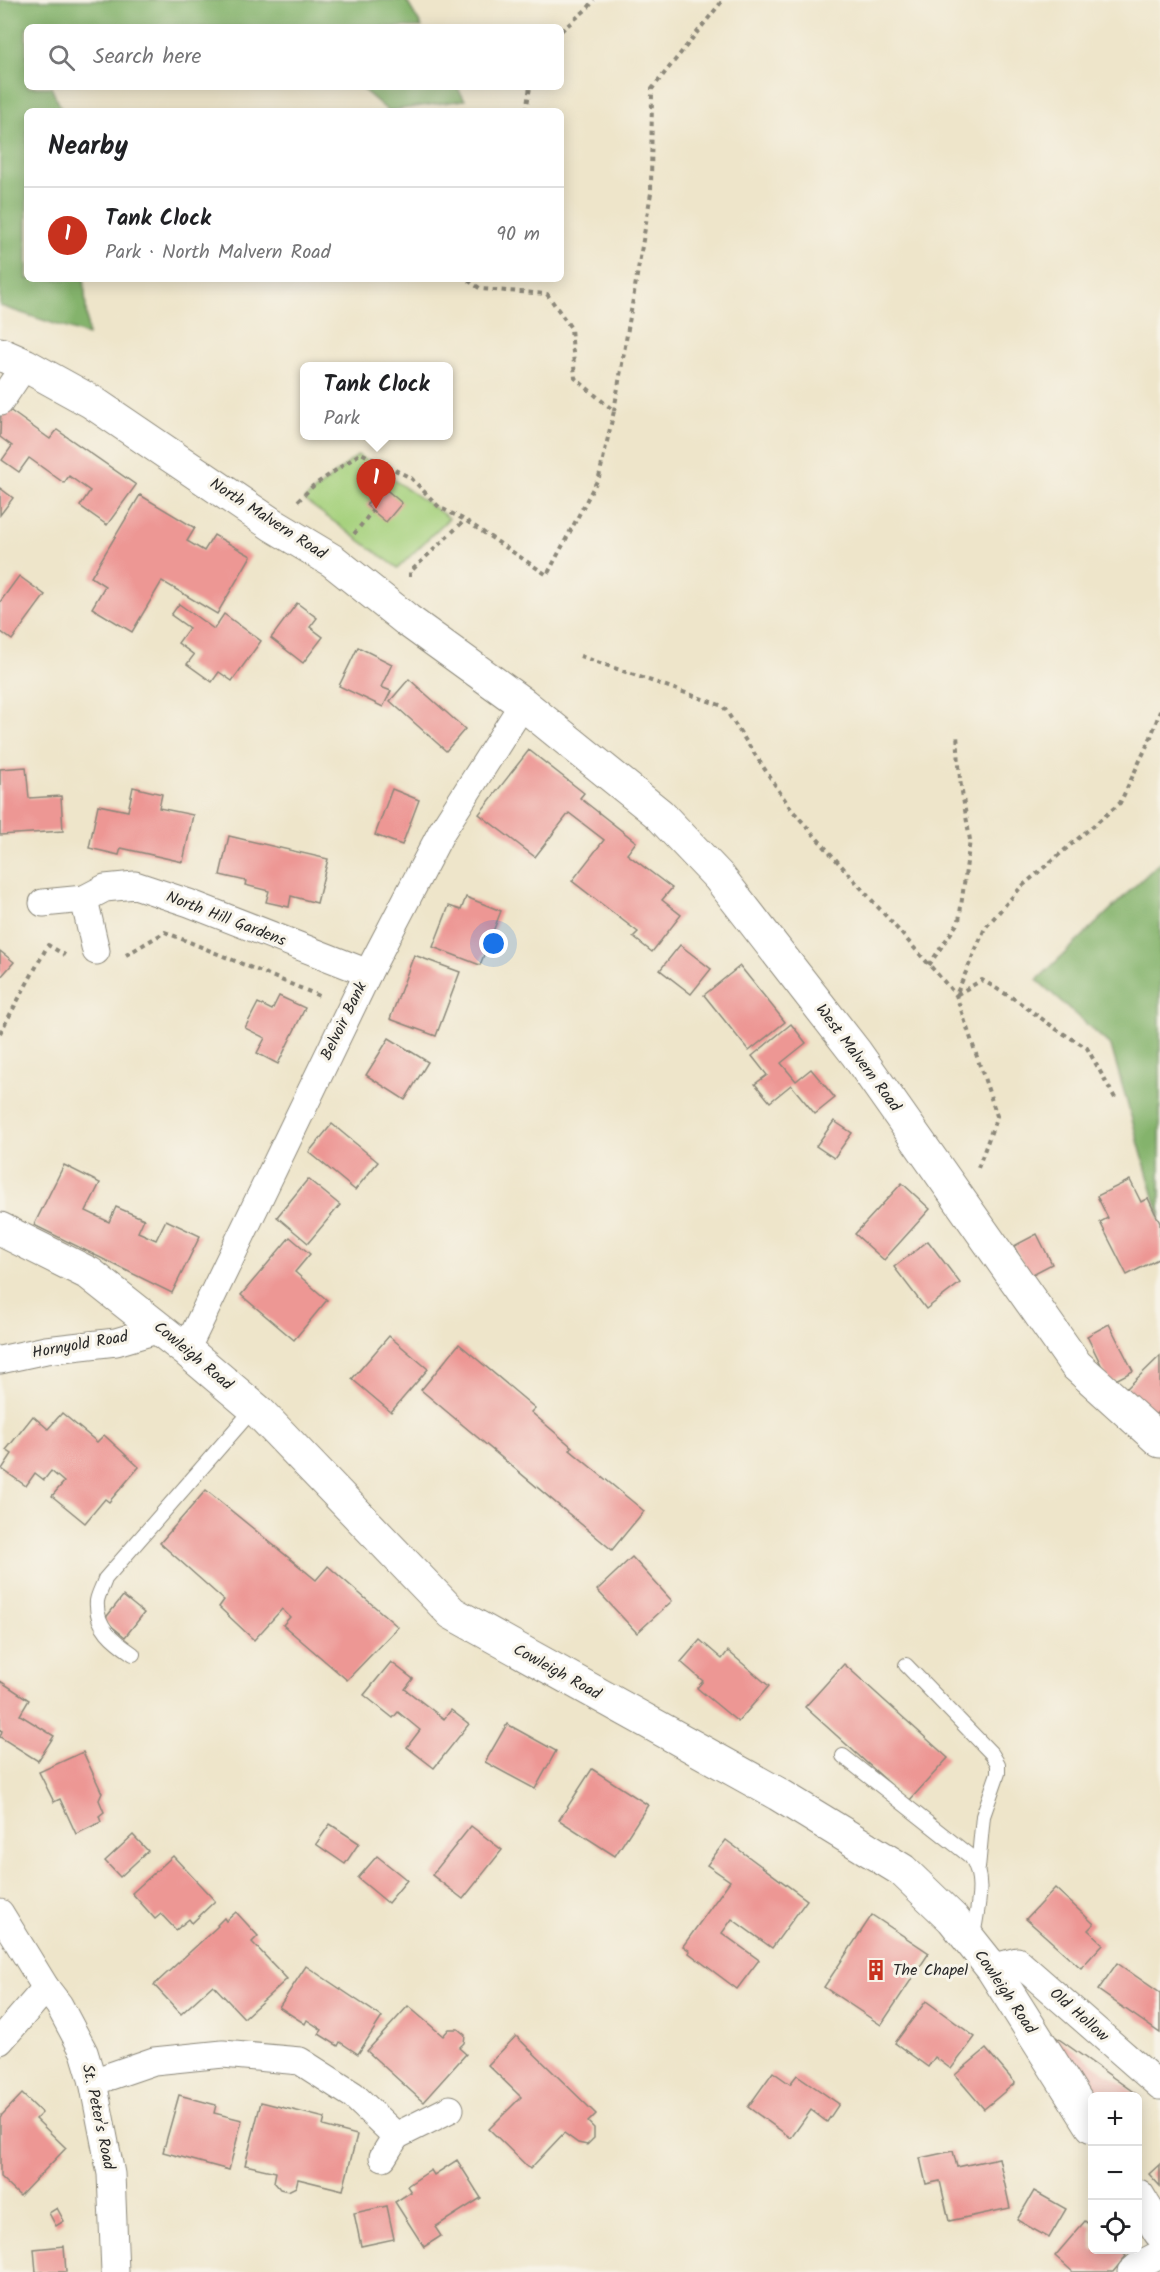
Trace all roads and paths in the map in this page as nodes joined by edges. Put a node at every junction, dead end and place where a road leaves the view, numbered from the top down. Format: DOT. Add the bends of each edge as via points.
graph roads {
  1 [pos="594,0"];
  2 [pos="723,0"];
  3 [pos="564,28"];
  4 [pos="530,90"];
  5 [pos="526,108"];
  6 [pos="470,282"];
  7 [pos="13,360"];
  8 [pos="0,402"];
  9 [pos="614,411"];
  10 [pos="465,520"];
  11 [pos="273,525"];
  12 [pos="407,620"];
  13 [pos="580,656"];
  14 [pos="523,704"];
  15 [pos="1160,711"];
  16 [pos="957,734"];
  17 [pos="84,900"];
  18 [pos="42,903"];
  19 [pos="68,956"];
  20 [pos="106,956"];
  21 [pos="929,965"];
  22 [pos="368,973"];
  23 [pos="956,995"];
  24 [pos="350,1008"];
  25 [pos="0,1033"];
  26 [pos="1115,1098"];
  27 [pos="964,1205"];
  28 [pos="0,1229"];
  29 [pos="160,1329"];
  30 [pos="186,1350"];
  31 [pos="0,1360"];
  32 [pos="254,1408"];
  33 [pos="1160,1441"];
  34 [pos="133,1654"];
  35 [pos="906,1665"];
  36 [pos="843,1756"];
  37 [pos="978,1868"];
  38 [pos="0,1913"];
  39 [pos="972,1943"];
  40 [pos="992,1968"];
  41 [pos="46,1988"];
  42 [pos="0,2041"];
  43 [pos="93,2082"];
  44 [pos="1160,2086"];
  45 [pos="450,2109"];
  46 [pos="1088,2120"];
  47 [pos="1140,2200"];
  48 [pos="1160,2232"];
  49 [pos="1160,2254"];
  50 [pos="115,2272"];
  51 [pos="1131,2272"];
  1 -- 3 [label="path"];
  2 -- 9 [label="path" via="652,90 651,193"];
  4 -- 5 [label="path"];
  6 -- 9 [label="path" via="481,290 547,294 571,328 575,378"];
  7 -- 8 [label="street"];
  7 -- 11 [label="main road, North Malvern Road" via="92,402"];
  9 -- 10 [label="path" via="599,477 547,575"];
  10 -- 11 [label="path" via="439,507 411,478 361,453 313,486"];
  10 -- 12 [label="path" via="410,572"];
  11 -- 12 [label="main road, North Malvern Road" via="333,561"];
  12 -- 14 [label="main road, North Malvern Road"];
  13 -- 21 [label="path" via="723,706 791,809"];
  14 -- 22 [label="street, Belvoir Bank" via="442,831"];
  14 -- 27 [label="main road, West Malvern Road" via="659,814 719,877 856,1053"];
  15 -- 23 [label="path" via="1120,803 1021,887 985,928"];
  16 -- 21 [label="path" via="970,840 959,921"];
  17 -- 18 [label="street, North Hill Gardens"];
  17 -- 20 [label="street"];
  17 -- 22 [label="street, North Hill Gardens" via="105,888 135,885"];
  19 -- 25 [label="path" via="48,945"];
  20 -- 24 [label="path" via="165,932"];
  21 -- 23 [label="path"];
  22 -- 24 [label="street, Belvoir Bank"];
  23 -- 26 [label="path" via="982,980 1016,1000 1088,1048"];
  23 -- 27 [label="path" via="997,1116"];
  24 -- 30 [label="street, Belvoir Bank"];
  27 -- 33 [label="main road, West Malvern Road" via="1076,1365"];
  28 -- 29 [label="main road, Cowleigh Road" via="90,1274"];
  29 -- 30 [label="main road, Cowleigh Road"];
  29 -- 31 [label="street, Hornyold Road" via="116,1342"];
  30 -- 32 [label="main road, Cowleigh Road"];
  32 -- 34 [label="lane" via="105,1579 97,1601 103,1629"];
  32 -- 39 [label="main road, Cowleigh Road" via="452,1613 778,1794 902,1870"];
  35 -- 37 [label="lane" via="998,1764 983,1816"];
  36 -- 37 [label="lane" via="971,1857"];
  37 -- 39 [label="lane" via="980,1882"];
  38 -- 41 [label="street, St. Peter's Road"];
  39 -- 40 [label="main road, Cowleigh Road"];
  40 -- 44 [label="street, Old Hollow" via="1017,1961"];
  40 -- 46 [label="main road, Cowleigh Road"];
  41 -- 42 [label="street"];
  41 -- 43 [label="street, St. Peter's Road" via="84,2052"];
  43 -- 45 [label="street" via="154,2061 223,2054 300,2061 353,2095 390,2146"];
  43 -- 50 [label="street, St. Peter's Road" via="111,2174"];
  47 -- 48 [label="main road"];
  49 -- 51 [label="street"];
}
